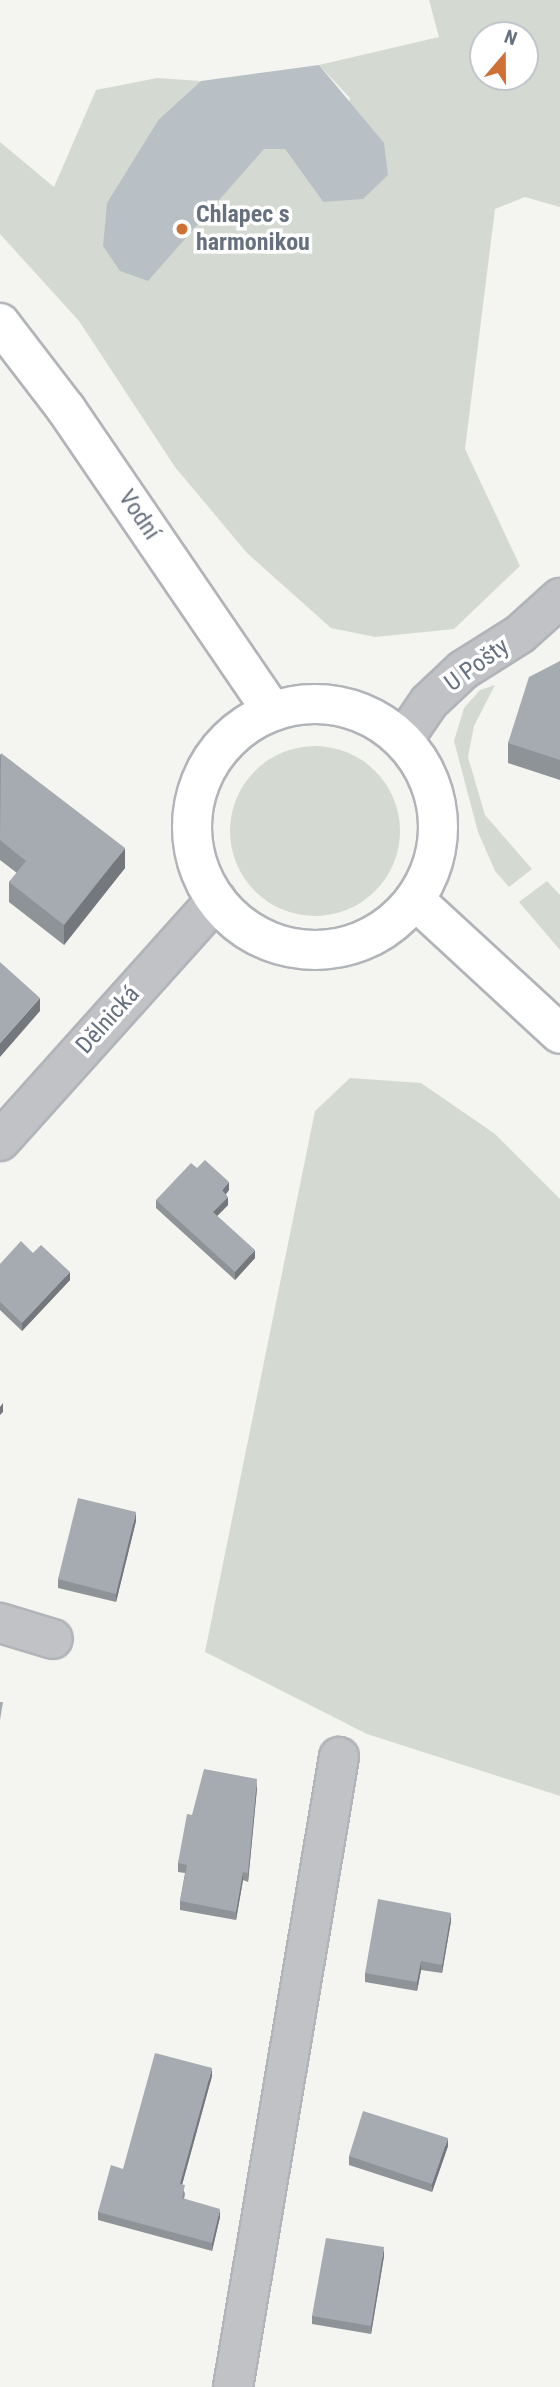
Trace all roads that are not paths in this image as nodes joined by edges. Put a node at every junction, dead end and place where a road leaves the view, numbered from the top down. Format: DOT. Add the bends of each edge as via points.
graph roads {
  1 [pos="0,323"];
  2 [pos="560,598"];
  3 [pos="272,711"];
  4 [pos="403,740"];
  5 [pos="216,900"];
  6 [pos="415,900"];
  7 [pos="560,1034"];
  8 [pos="0,1141"];
  9 [pos="0,1623"];
  10 [pos="53,1639"];
  11 [pos="339,1757"];
  12 [pos="233,2387"];
  1 -- 3 [label="main road, Vodní" via="66,408"];
  2 -- 4 [label="street, U Pošty" via="520,634 463,670 429,702"];
  3 -- 4 [label="main road" via="306,703 342,706 375,719"];
  3 -- 5 [label="main road" via="225,742 197,791 194,848"];
  4 -- 6 [label="main road" via="424,768 432,789 439,835 432,869"];
  5 -- 6 [label="main road" via="243,927 278,944 316,950 365,939 388,927"];
  5 -- 8 [label="street, Dělnická"];
  6 -- 7 [label="main road"];
  9 -- 10 [label="street"];
  11 -- 12 [label="street"];
}
